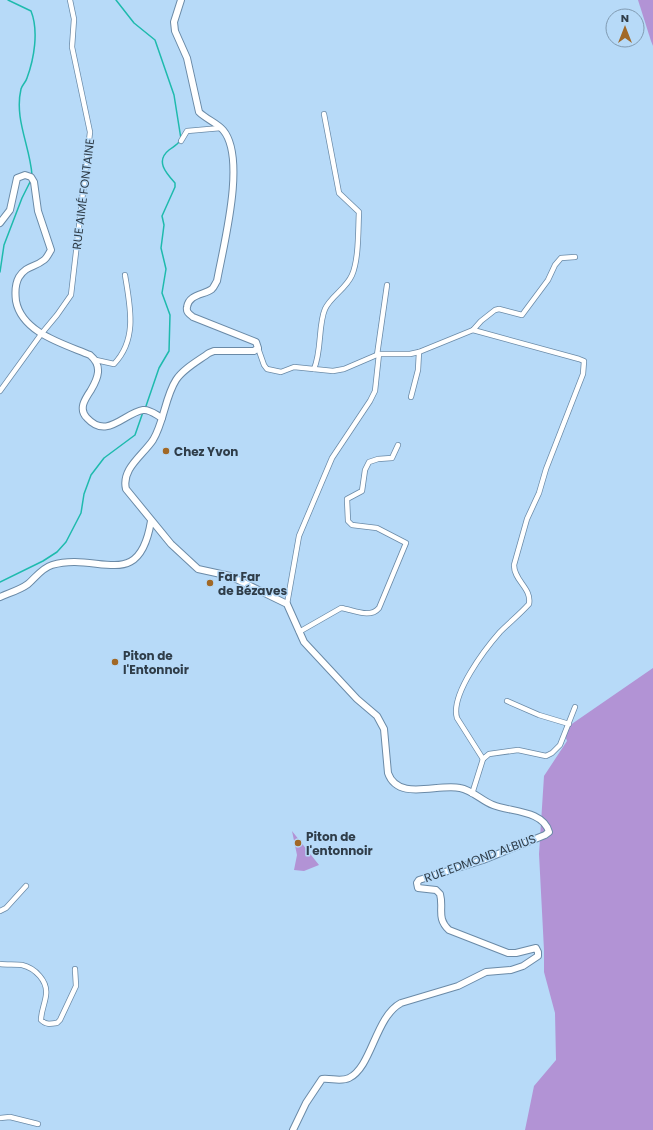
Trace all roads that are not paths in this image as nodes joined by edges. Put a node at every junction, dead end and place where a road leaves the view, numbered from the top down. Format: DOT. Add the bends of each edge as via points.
graph roads {
  1 [pos="70,0"];
  2 [pos="181,0"];
  3 [pos="324,114"];
  4 [pos="221,128"];
  5 [pos="181,141"];
  6 [pos="0,223"];
  7 [pos="575,257"];
  8 [pos="126,275"];
  9 [pos="387,285"];
  10 [pos="473,330"];
  11 [pos="42,333"];
  12 [pos="258,348"];
  13 [pos="419,352"];
  14 [pos="378,355"];
  15 [pos="96,360"];
  16 [pos="314,369"];
  17 [pos="0,391"];
  18 [pos="411,397"];
  19 [pos="160,417"];
  20 [pos="398,445"];
  21 [pos="151,521"];
  22 [pos="0,597"];
  23 [pos="288,604"];
  24 [pos="299,632"];
  25 [pos="508,701"];
  26 [pos="575,707"];
  27 [pos="569,724"];
  28 [pos="483,759"];
  29 [pos="472,794"];
  30 [pos="26,886"];
  31 [pos="0,911"];
  32 [pos="0,964"];
  33 [pos="75,969"];
  34 [pos="0,1118"];
  35 [pos="38,1124"];
  36 [pos="293,1130"];
  1 -- 11 [label="street, RUE AIMÉ FONTAINE" via="74,19 72,47 90,142 71,294"];
  2 -- 4 [label="main road" via="174,22 175,31 188,58 197,106 204,117"];
  3 -- 16 [label="street" via="339,193 359,212 358,239 352,275 330,300 325,310 319,358"];
  4 -- 5 [label="street" via="187,131"];
  4 -- 12 [label="main road" via="227,136 232,158 233,202 217,281 210,290 191,299 187,304 187,310 193,317 256,342"];
  6 -- 11 [label="main road" via="10,210 17,178 25,175 31,177 38,211 51,250 44,260 25,269 18,279 15,293 18,309 26,322"];
  7 -- 10 [label="street" via="561,258 555,264 548,280 522,315 499,308 480,321"];
  8 -- 15 [label="street" via="131,312 128,344 114,364"];
  9 -- 14 [label="street"];
  10 -- 13 [label="street"];
  10 -- 28 [label="street" via="584,361 583,374 539,493 527,518 514,566 514,571 529,592 529,604 488,647 458,698 455,712 457,718"];
  11 -- 15 [label="main road"];
  11 -- 17 [label="street, RUE AIMÉ FONTAINE"];
  12 -- 16 [label="street" via="264,365 273,371 281,372 294,367"];
  12 -- 19 [label="main road" via="254,351 214,351 204,357 176,381"];
  13 -- 14 [label="street"];
  13 -- 18 [label="street" via="418,370"];
  14 -- 16 [label="street" via="344,369"];
  14 -- 23 [label="street" via="376,391 332,458 299,536"];
  15 -- 19 [label="main road" via="99,367 98,375 84,402 86,418 96,425 108,426 140,411 148,410"];
  19 -- 21 [label="main road" via="153,440 125,479 126,489"];
  20 -- 24 [label="street" via="392,458 369,462 365,470 362,491 346,499 348,521 352,525 377,528 406,543 379,608 376,612 368,614 341,608"];
  21 -- 22 [label="main road" via="145,546 129,563 112,566 76,561 50,565 21,588"];
  21 -- 23 [label="main road" via="198,569 230,576"];
  23 -- 24 [label="main road, RUE EDMOND ALBIUS"];
  24 -- 29 [label="main road, RUE EDMOND ALBIUS" via="314,653 381,722 384,729 388,773 396,786 413,790 462,788"];
  25 -- 27 [label="street" via="538,715"];
  26 -- 27 [label="street"];
  27 -- 28 [label="street" via="560,745 546,756 518,750 489,754"];
  28 -- 29 [label="street"];
  29 -- 36 [label="main road, RUE EDMOND ALBIUS" via="493,805 522,812 540,820 549,832 497,855 419,880 418,888 436,890 440,894 441,918 449,930 508,953 536,948 538,956 511,970 486,972 458,986 393,1007 354,1075 346,1079 322,1079 306,1103"];
  30 -- 31 [label="street"];
  32 -- 33 [label="street" via="32,968 41,978 45,984 46,994 41,1020 45,1024 58,1023 60,1020 75,989"];
  34 -- 35 [label="street"];
}
